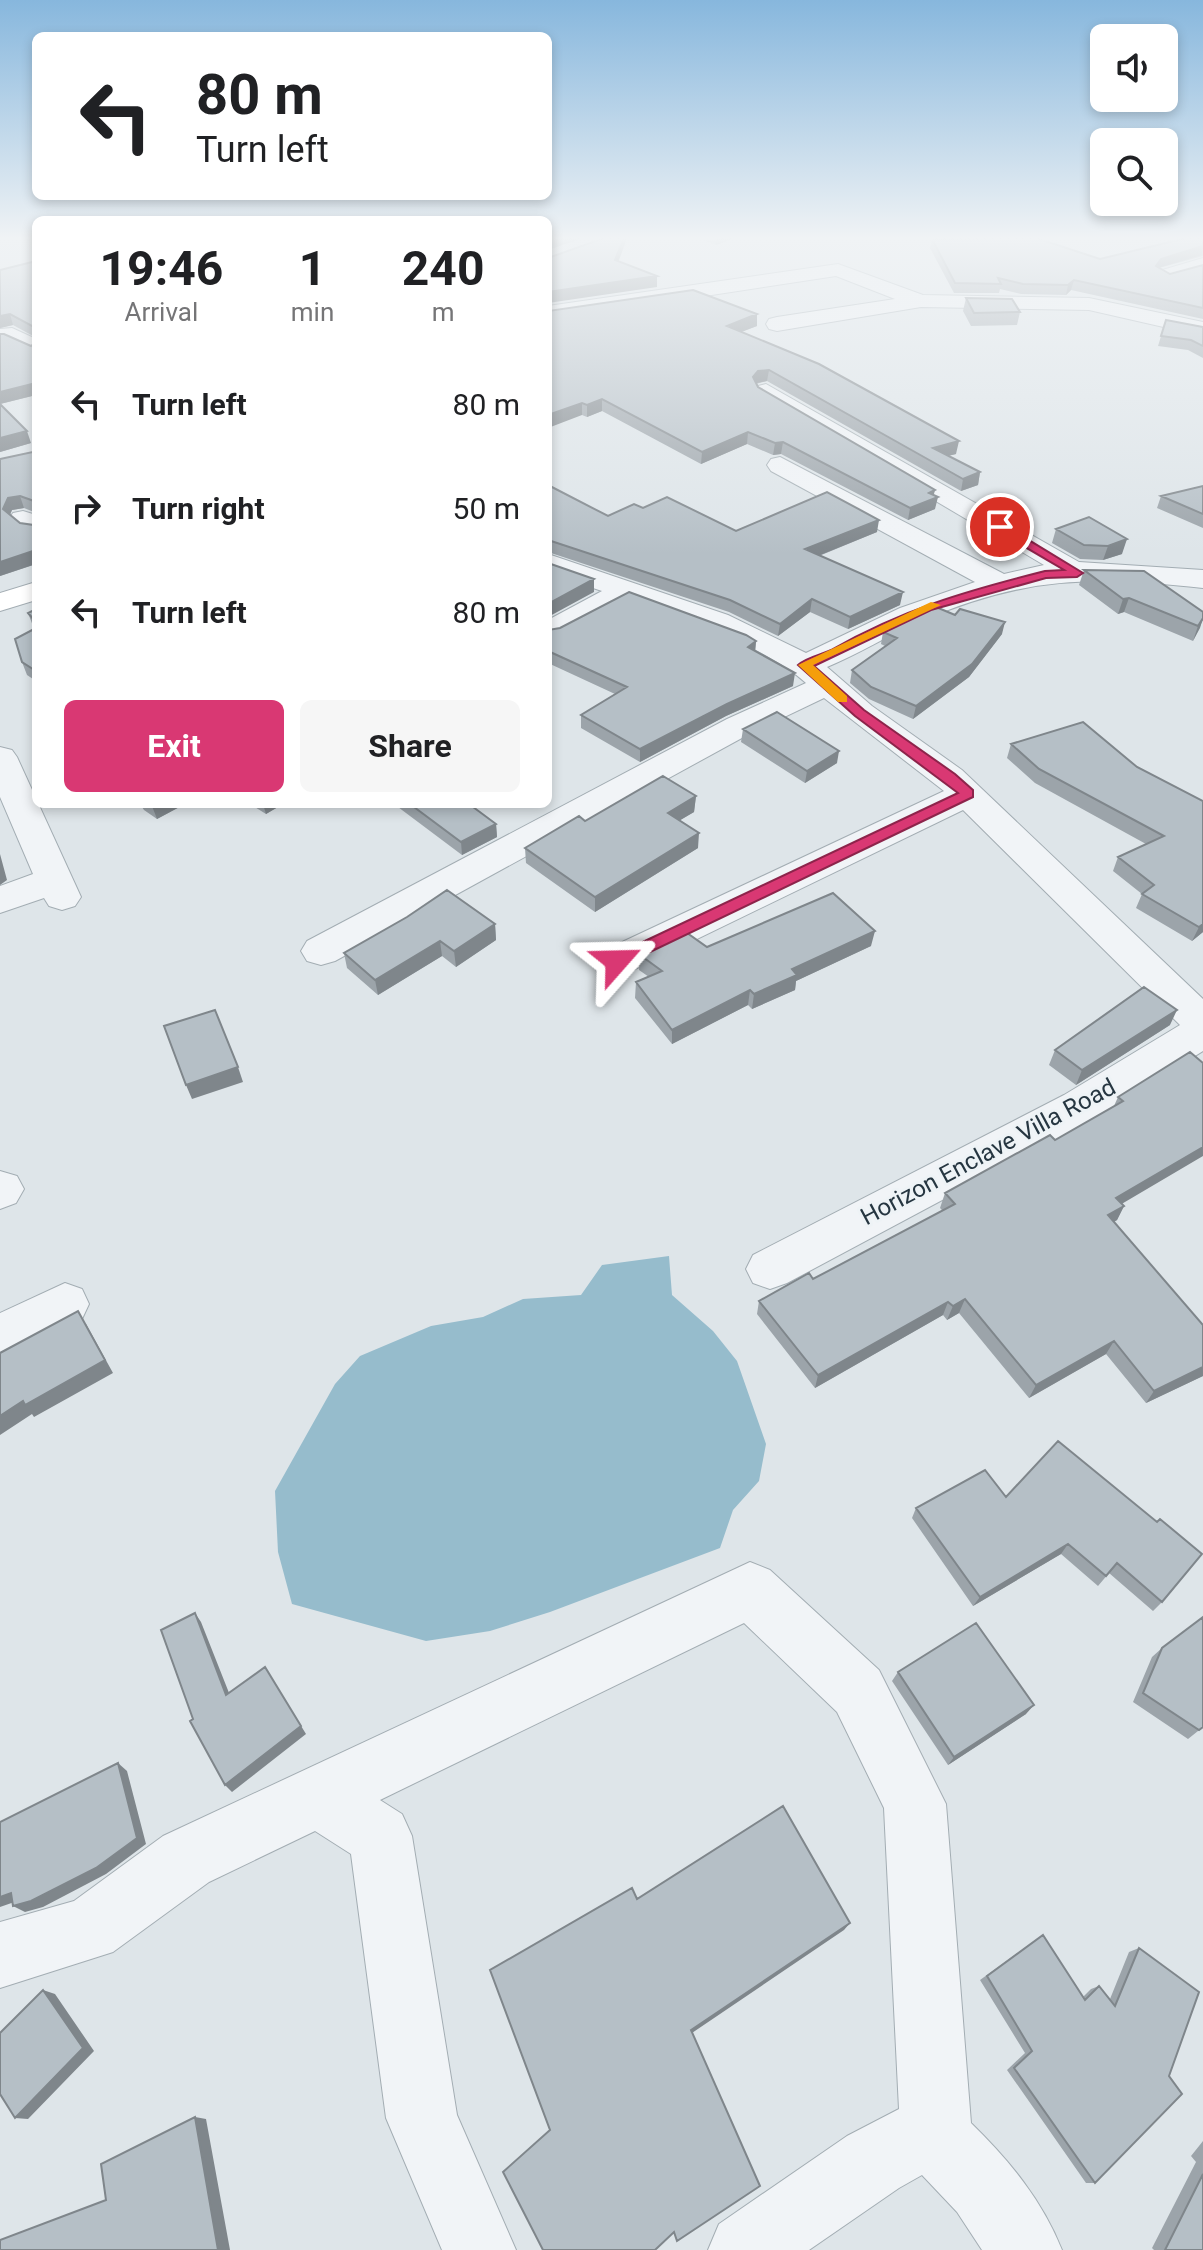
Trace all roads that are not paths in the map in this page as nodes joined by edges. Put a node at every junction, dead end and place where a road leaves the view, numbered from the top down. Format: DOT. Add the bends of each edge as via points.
graph roads {
  1 [pos="766,391"];
  2 [pos="780,465"];
  3 [pos="552,564"];
  4 [pos="1077,573"];
  5 [pos="1203,579"];
  6 [pos="1003,585"];
  7 [pos="627,590"];
  8 [pos="32,592"];
  9 [pos="0,602"];
  10 [pos="552,630"];
  11 [pos="816,675"];
  12 [pos="0,757"];
  13 [pos="967,794"];
  14 [pos="0,900"];
  15 [pos="321,951"];
  16 [pos="617,961"];
  17 [pos="1203,1023"];
  18 [pos="1203,1031"];
  19 [pos="770,1269"];
  20 [pos="65,1304"];
  21 [pos="0,1337"];
  22 [pos="318,1797"];
  23 [pos="0,1955"];
  24 [pos="936,2139"];
  25 [pos="479,2250"];
  26 [pos="745,2250"];
  27 [pos="1025,2250"];
  1 -- 4 [label="street"];
  2 -- 6 [label="street"];
  3 -- 7 [label="street"];
  4 -- 5 [label="street" via="1128,571"];
  4 -- 6 [label="street" via="1045,574"];
  6 -- 11 [label="street" via="927,607 865,634 833,654"];
  7 -- 10 [label="street"];
  7 -- 11 [label="street" via="717,621"];
  8 -- 9 [label="main road"];
  11 -- 13 [label="street"];
  11 -- 15 [label="street" via="739,726"];
  12 -- 14 [label="street" via="59,888"];
  13 -- 16 [label="street"];
  13 -- 17 [label="street"];
  18 -- 19 [label="street, Horizon Enclave Villa Road" via="1079,1107"];
  20 -- 21 [label="street"];
  22 -- 23 [label="street" via="186,1859 90,1929"];
  22 -- 24 [label="street" via="750,1590 858,1691 915,1804"];
  22 -- 25 [label="street" via="380,1836 422,2118"];
  24 -- 26 [label="street" via="911,2140 873,2162"];
  24 -- 27 [label="street" via="983,2186"];
}
